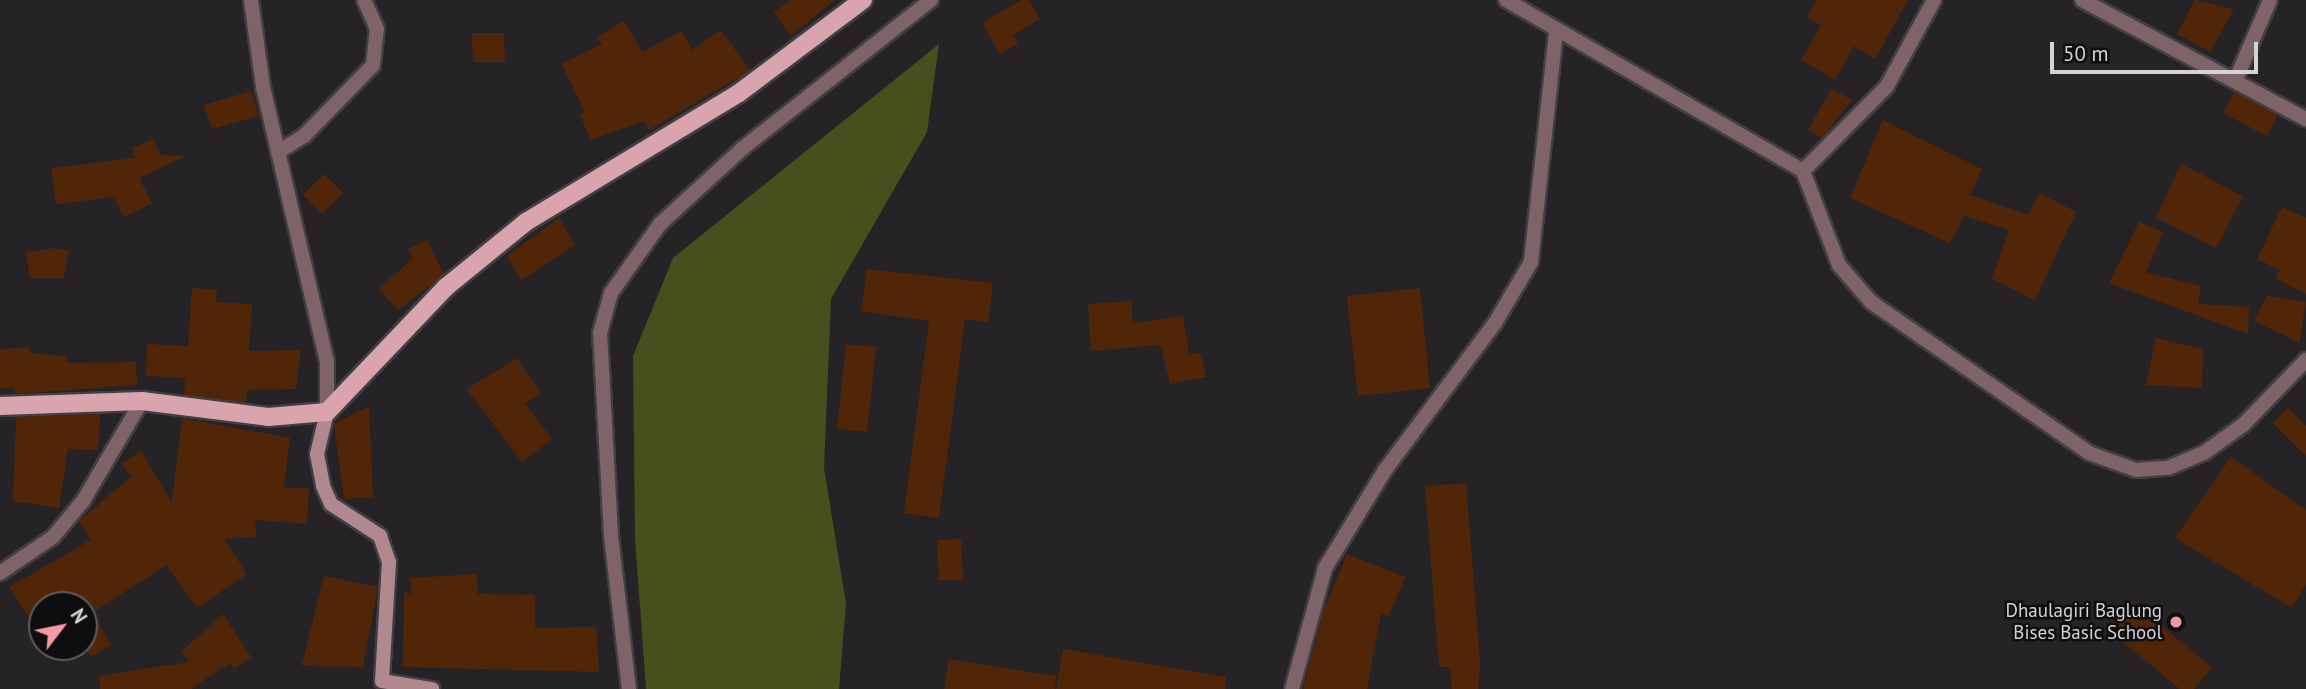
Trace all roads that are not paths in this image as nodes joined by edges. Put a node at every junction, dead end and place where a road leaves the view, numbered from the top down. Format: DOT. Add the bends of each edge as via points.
graph roads {
  1 [pos="251,0"];
  2 [pos="364,0"];
  3 [pos="863,0"];
  4 [pos="931,0"];
  5 [pos="1506,0"];
  6 [pos="1934,0"];
  7 [pos="2082,0"];
  8 [pos="2270,0"];
  9 [pos="1556,33"];
  10 [pos="2235,81"];
  11 [pos="2306,119"];
  12 [pos="278,152"];
  13 [pos="1803,171"];
  14 [pos="2306,360"];
  15 [pos="142,401"];
  16 [pos="0,406"];
  17 [pos="327,412"];
  18 [pos="0,573"];
  19 [pos="381,685"];
  20 [pos="432,689"];
  21 [pos="629,689"];
  22 [pos="1292,689"];
  1 -- 12 [label="street"];
  2 -- 12 [label="street" via="377,29 373,65 304,136"];
  3 -- 17 [label="main road" via="739,93 515,231 446,287"];
  4 -- 21 [label="street" via="743,148 660,223 611,293 600,333 611,535"];
  5 -- 9 [label="street"];
  6 -- 13 [label="street" via="1887,86"];
  7 -- 10 [label="street"];
  8 -- 10 [label="street"];
  9 -- 13 [label="street" via="1620,63"];
  9 -- 22 [label="street" via="1531,262 1495,323 1385,470 1325,568"];
  10 -- 11 [label="street"];
  12 -- 17 [label="street" via="327,361"];
  13 -- 14 [label="street" via="1839,265 1871,302 2089,453 2136,470 2168,468 2204,453 2243,425"];
  15 -- 16 [label="main road"];
  15 -- 17 [label="main road" via="268,417"];
  15 -- 18 [label="street" via="75,510 53,537"];
  17 -- 19 [label="main road" via="317,454 323,486 331,504 380,536 389,562"];
  19 -- 20 [label="main road"];
}
